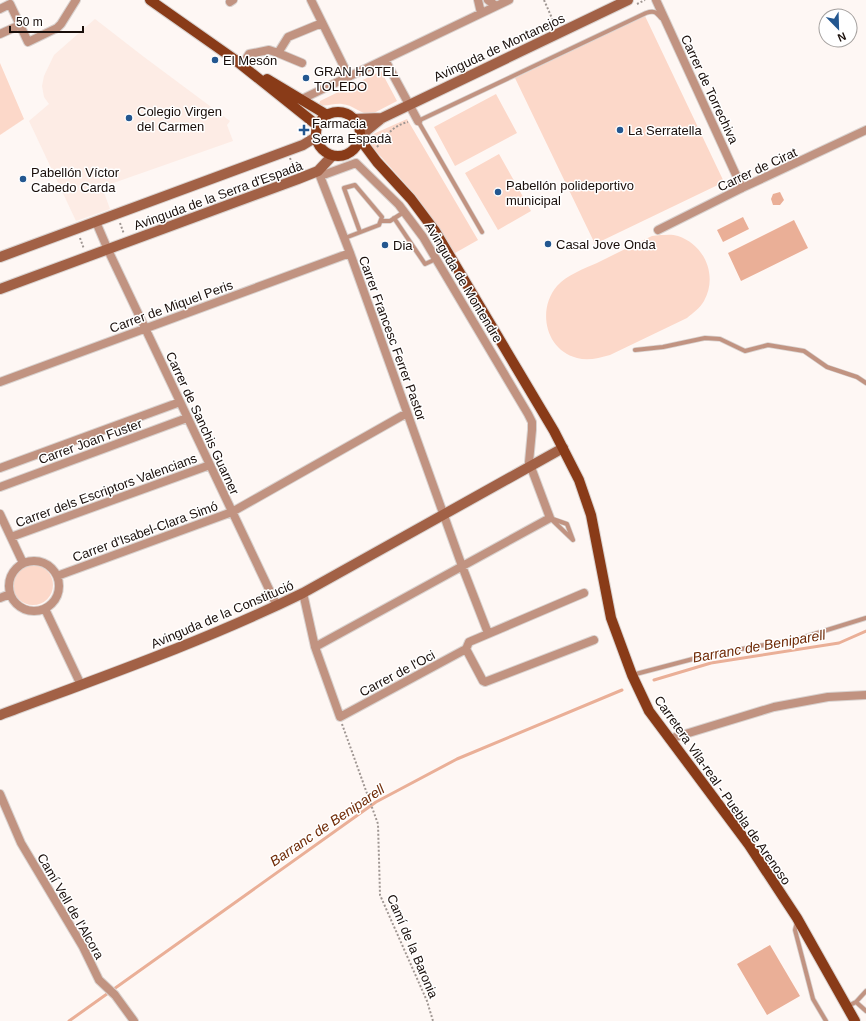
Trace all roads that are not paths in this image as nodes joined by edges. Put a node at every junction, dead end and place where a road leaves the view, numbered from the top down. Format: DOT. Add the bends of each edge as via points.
graph roads {
  1 [pos="76,0"];
  2 [pos="150,0"];
  3 [pos="311,0"];
  4 [pos="478,0"];
  5 [pos="488,0"];
  6 [pos="509,0"];
  7 [pos="628,0"];
  8 [pos="656,0"];
  9 [pos="10,2"];
  10 [pos="496,6"];
  11 [pos="0,9"];
  12 [pos="482,13"];
  13 [pos="322,23"];
  14 [pos="20,25"];
  15 [pos="668,27"];
  16 [pos="0,34"];
  17 [pos="278,54"];
  18 [pos="385,60"];
  19 [pos="238,62"];
  20 [pos="302,63"];
  21 [pos="349,77"];
  22 [pos="302,100"];
  23 [pos="409,104"];
  24 [pos="328,115"];
  25 [pos="382,118"];
  26 [pos="354,119"];
  27 [pos="418,120"];
  28 [pos="318,126"];
  29 [pos="866,130"];
  30 [pos="316,137"];
  31 [pos="359,137"];
  32 [pos="353,150"];
  33 [pos="332,156"];
  34 [pos="377,162"];
  35 [pos="318,171"];
  36 [pos="742,188"];
  37 [pos="404,212"];
  38 [pos="394,218"];
  39 [pos="380,221"];
  40 [pos="96,222"];
  41 [pos="658,230"];
  42 [pos="360,232"];
  43 [pos="482,232"];
  44 [pos="344,238"];
  45 [pos="108,250"];
  46 [pos="350,253"];
  47 [pos="0,257"];
  48 [pos="436,259"];
  49 [pos="0,289"];
  50 [pos="145,328"];
  51 [pos="635,350"];
  52 [pos="0,382"];
  53 [pos="866,383"];
  54 [pos="180,402"];
  55 [pos="407,413"];
  56 [pos="187,418"];
  57 [pos="563,448"];
  58 [pos="210,465"];
  59 [pos="530,467"];
  60 [pos="0,468"];
  61 [pos="0,487"];
  62 [pos="232,512"];
  63 [pos="0,514"];
  64 [pos="444,514"];
  65 [pos="550,518"];
  66 [pos="11,537"];
  67 [pos="23,563"];
  68 [pos="462,566"];
  69 [pos="57,576"];
  70 [pos="303,593"];
  71 [pos="584,593"];
  72 [pos="10,594"];
  73 [pos="0,598"];
  74 [pos="277,606"];
  75 [pos="45,609"];
  76 [pos="866,618"];
  77 [pos="488,633"];
  78 [pos="594,640"];
  79 [pos="315,647"];
  80 [pos="466,649"];
  81 [pos="632,675"];
  82 [pos="81,685"];
  83 [pos="866,695"];
  84 [pos="0,714"];
  85 [pos="669,739"];
  86 [pos="0,794"];
  87 [pos="797,918"];
  88 [pos="866,991"];
  89 [pos="856,1002"];
  90 [pos="846,1007"];
  91 [pos="866,1011"];
  92 [pos="134,1021"];
  93 [pos="826,1021"];
  94 [pos="854,1021"];
  1 -- 14 [label="street" via="57,28 28,42"];
  2 -- 19 [label="main road"];
  3 -- 13 [label="street"];
  4 -- 12 [label="street"];
  5 -- 10 [label="street"];
  6 -- 10 [label="street"];
  7 -- 23 [label="street, Avinguda de Montanejos"];
  8 -- 15 [label="street, Carrer de Torrechiva"];
  9 -- 11 [label="street"];
  9 -- 14 [label="street"];
  10 -- 12 [label="street"];
  12 -- 18 [label="street"];
  13 -- 17 [label="street" via="288,36"];
  13 -- 21 [label="street"];
  14 -- 16 [label="street"];
  15 -- 27 [label="lane" via="656,12 652,11"];
  15 -- 36 [label="street, Carrer de Torrechiva"];
  17 -- 19 [label="street" via="269,50 249,54"];
  17 -- 20 [label="street"];
  18 -- 21 [label="street"];
  18 -- 23 [label="street"];
  19 -- 22 [label="main road"];
  19 -- 28 [label="main road"];
  21 -- 22 [label="street"];
  22 -- 24 [label="main road"];
  23 -- 25 [label="street, Avinguda de Montanejos"];
  23 -- 27 [label="street"];
  24 -- 26 [label="main road" via="341,113"];
  24 -- 28 [label="main road"];
  25 -- 26 [label="street, Avinguda de Montanejos"];
  25 -- 31 [label="street, Avinguda de Montanejos"];
  26 -- 31 [label="main road"];
  27 -- 43 [label="lane"];
  28 -- 30 [label="main road"];
  29 -- 36 [label="street, Carrer de Cirat"];
  30 -- 33 [label="main road" via="321,149"];
  30 -- 40 [label="street, Avinguda de la Serra d'Espadà" via="288,151"];
  31 -- 32 [label="main road"];
  31 -- 34 [label="main road, Avinguda de Montendre"];
  32 -- 33 [label="main road" via="340,156"];
  32 -- 34 [label="main road, Avinguda de Montendre"];
  33 -- 35 [label="street, Avinguda de la Serra d'Espadà"];
  34 -- 57 [label="main road, Avinguda de Montendre" via="411,199 435,231"];
  35 -- 37 [label="street, Avinguda de Montendre" via="326,174 356,163"];
  35 -- 44 [label="street, Carrer Francesc Ferrer Pastor"];
  35 -- 45 [label="street, Avinguda de la Serra d'Espadà"];
  36 -- 41 [label="street, Carrer de Cirat"];
  37 -- 38 [label="lane"];
  37 -- 48 [label="street, Avinguda de Montendre"];
  38 -- 39 [label="lane" via="390,221"];
  38 -- 48 [label="lane" via="425,264"];
  39 -- 42 [label="lane" via="379,225"];
  39 -- 42 [label="lane" via="382,217 355,185 344,188"];
  40 -- 45 [label="street"];
  40 -- 47 [label="street, Avinguda de la Serra d'Espadà"];
  42 -- 44 [label="lane"];
  44 -- 46 [label="street, Carrer Francesc Ferrer Pastor"];
  45 -- 49 [label="street, Avinguda de la Serra d'Espadà"];
  45 -- 50 [label="street, Carrer de Sanchis Guarner"];
  46 -- 50 [label="street, Carrer de Miquel Peris"];
  46 -- 55 [label="street, Carrer Francesc Ferrer Pastor"];
  48 -- 59 [label="street, Avinguda de Montendre" via="532,422"];
  50 -- 52 [label="street, Carrer de Miquel Peris"];
  50 -- 54 [label="street, Carrer de Sanchis Guarner"];
  51 -- 53 [label="lane" via="705,338 720,339 745,351 773,346 804,351 827,367 857,377"];
  54 -- 56 [label="street, Carrer de Sanchis Guarner"];
  54 -- 60 [label="street, Carrer Joan Fuster"];
  55 -- 62 [label="street, Carrer d'Isabel-Clara Simó"];
  55 -- 64 [label="street, Carrer Francesc Ferrer Pastor"];
  56 -- 58 [label="street, Carrer de Sanchis Guarner"];
  56 -- 61 [label="street, Carrer Joan Fuster"];
  57 -- 59 [label="street, Avinguda de la Constitució"];
  57 -- 81 [label="main road, Carretera Vila-real - Puebla de Arenoso" via="587,503 611,618"];
  58 -- 62 [label="street, Carrer de Sanchis Guarner"];
  58 -- 66 [label="street, Carrer dels Escriptors Valencians"];
  59 -- 64 [label="street, Avinguda de la Constitució"];
  59 -- 65 [label="street"];
  62 -- 69 [label="street, Carrer d'Isabel-Clara Simó"];
  62 -- 74 [label="street, Carrer de Sanchis Guarner"];
  63 -- 66 [label="street"];
  64 -- 68 [label="street"];
  64 -- 70 [label="street, Avinguda de la Constitució"];
  65 -- 65 [label="lane" via="562,529 573,540 567,524"];
  65 -- 68 [label="street"];
  66 -- 67 [label="street"];
  67 -- 69 [label="street" via="39,561 47,564"];
  67 -- 72 [label="street" via="17,567 10,580"];
  68 -- 77 [label="street"];
  68 -- 79 [label="street"];
  69 -- 75 [label="street" via="59,592"];
  70 -- 74 [label="street, Avinguda de la Constitució"];
  70 -- 79 [label="street"];
  71 -- 77 [label="street, Carrer de l'Oci"];
  72 -- 73 [label="street"];
  72 -- 75 [label="street" via="20,607 37,611"];
  74 -- 82 [label="street, Avinguda de la Constitució" via="218,632"];
  75 -- 82 [label="street"];
  76 -- 81 [label="lane" via="798,639 708,655"];
  77 -- 80 [label="street, Carrer de l'Oci" via="469,642"];
  78 -- 80 [label="street" via="485,682"];
  79 -- 80 [label="street, Carrer de l'Oci" via="340,717"];
  81 -- 85 [label="main road, Carretera Vila-real - Puebla de Arenoso" via="649,711"];
  82 -- 84 [label="street, Avinguda de la Constitució"];
  83 -- 85 [label="street" via="828,697 774,707"];
  85 -- 87 [label="main road, Carretera Vila-real - Puebla de Arenoso" via="749,845"];
  86 -- 92 [label="street, Camí Vell de l'Alcora" via="21,843 100,980"];
  87 -- 90 [label="main road, Carretera Vila-real - Puebla de Arenoso"];
  87 -- 93 [label="lane" via="795,930 813,999"];
  88 -- 89 [label="lane"];
  89 -- 90 [label="lane"];
  89 -- 91 [label="lane"];
  90 -- 94 [label="main road, Carretera Vila-real - Puebla de Arenoso"];
}
